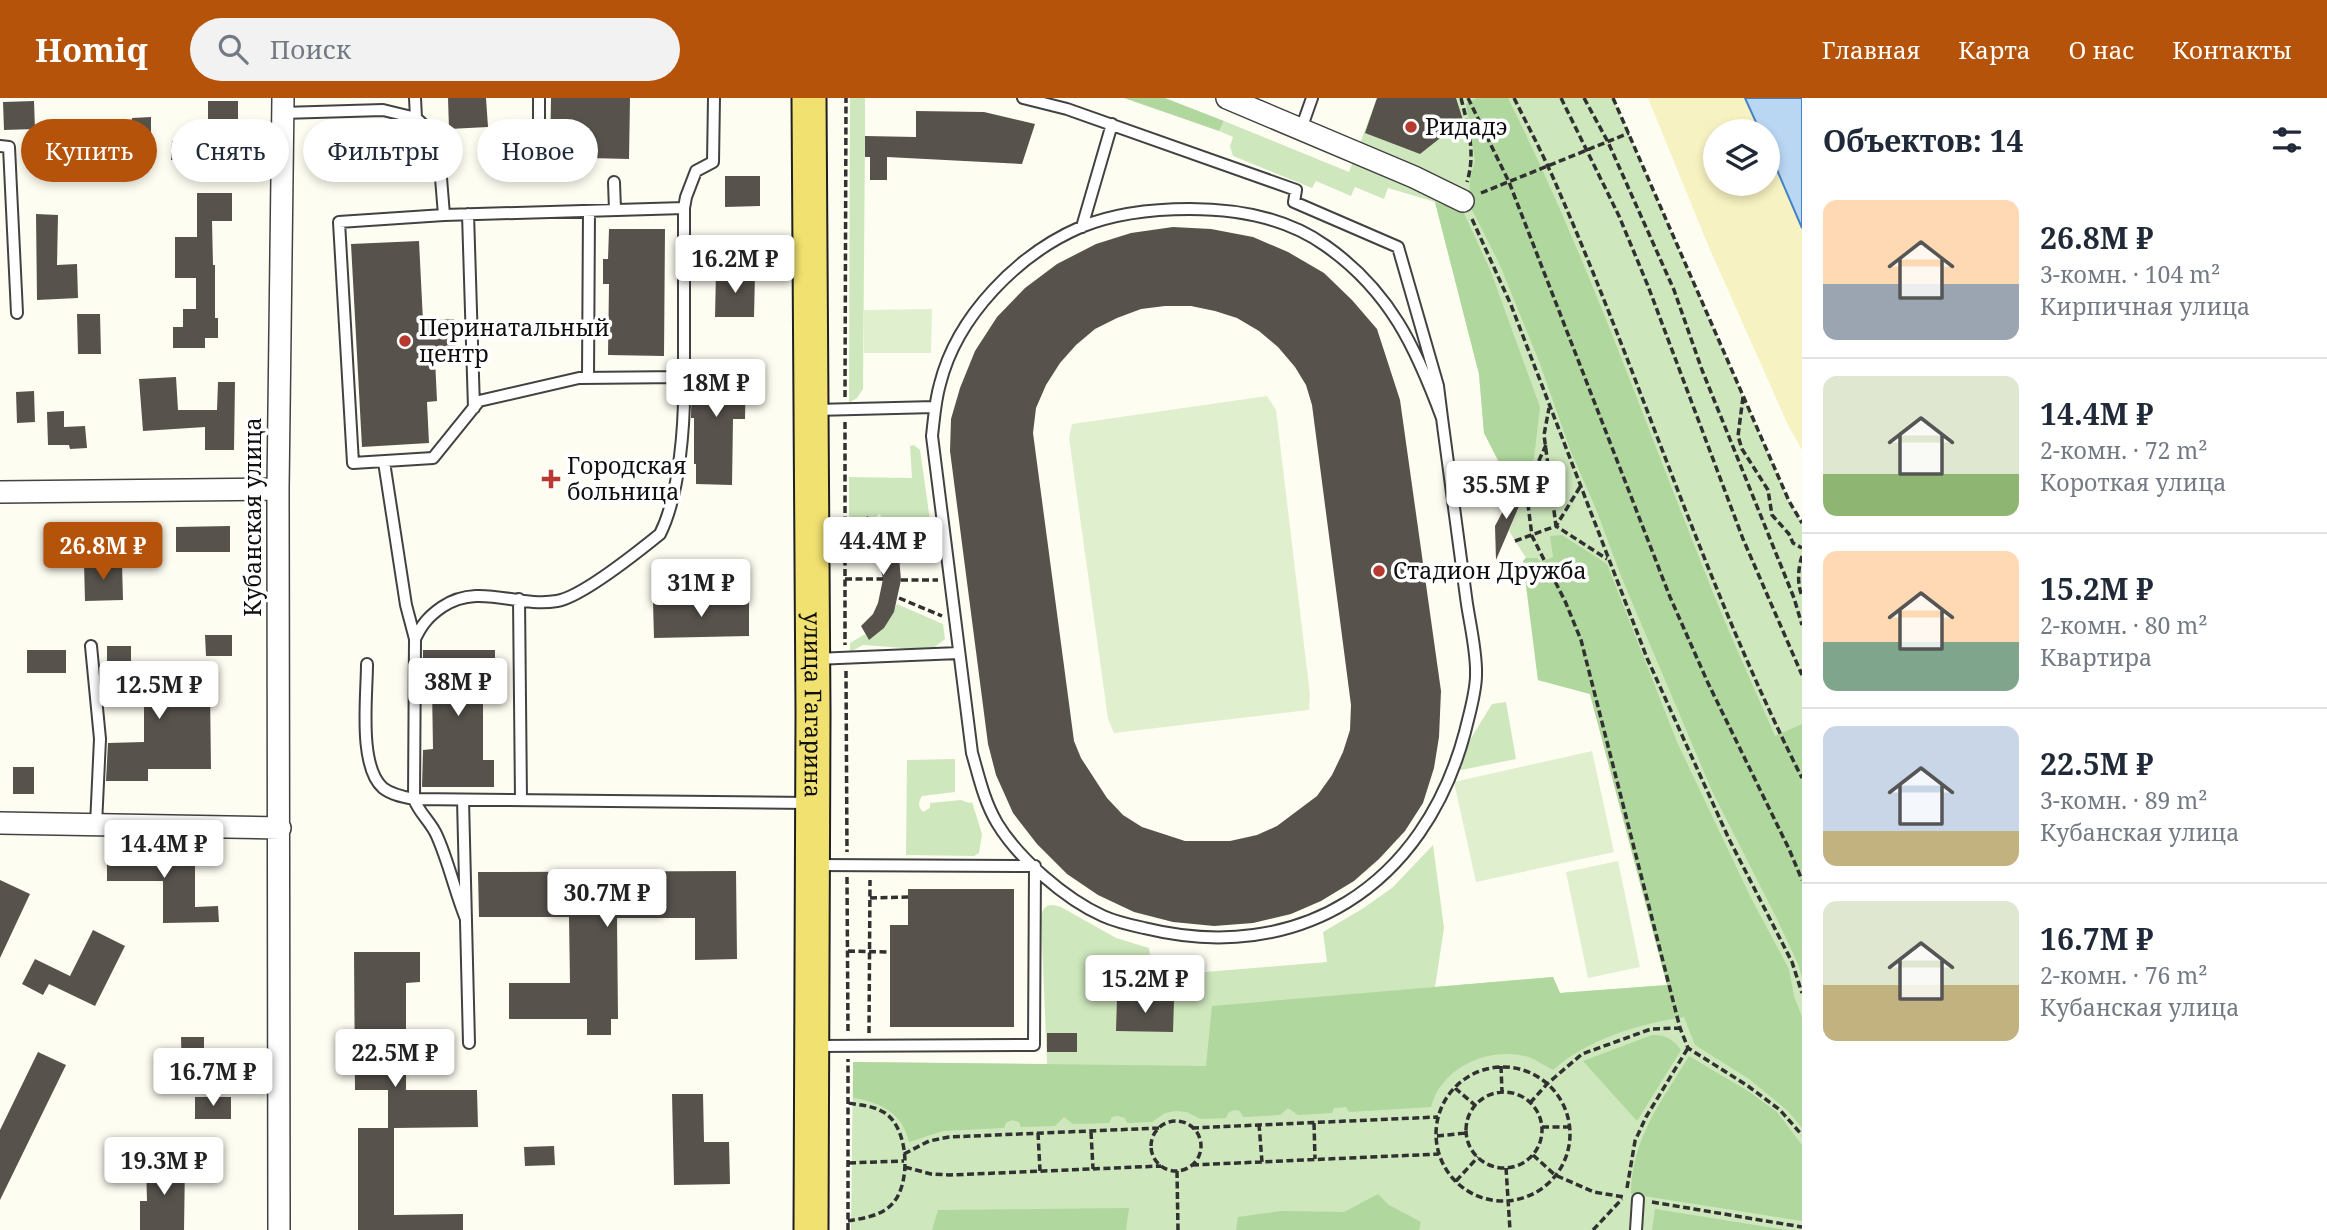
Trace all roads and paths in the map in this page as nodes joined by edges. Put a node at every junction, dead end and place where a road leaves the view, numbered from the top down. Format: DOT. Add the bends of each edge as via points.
graph roads {
  1 [pos="415,98"];
  2 [pos="540,98"];
  3 [pos="714,98"];
  4 [pos="809,98"];
  5 [pos="1023,98"];
  6 [pos="1227,98"];
  7 [pos="1312,98"];
  8 [pos="1461,98"];
  9 [pos="1468,98"];
  10 [pos="1514,98"];
  11 [pos="1561,98"];
  12 [pos="1584,98"];
  13 [pos="1613,98"];
  14 [pos="1069,103"];
  15 [pos="283,105"];
  16 [pos="416,118"];
  17 [pos="540,119"];
  18 [pos="1112,124"];
  19 [pos="1301,129"];
  20 [pos="1629,133"];
  21 [pos="1608,142"];
  22 [pos="0,146"];
  23 [pos="1586,149"];
  24 [pos="1547,166"];
  25 [pos="614,182"];
  26 [pos="1509,182"];
  27 [pos="1465,204"];
  28 [pos="684,208"];
  29 [pos="615,210"];
  30 [pos="589,211"];
  31 [pos="468,214"];
  32 [pos="444,215"];
  33 [pos="1082,227"];
  34 [pos="17,313"];
  35 [pos="684,377"];
  36 [pos="588,378"];
  37 [pos="1743,395"];
  38 [pos="1549,406"];
  39 [pos="935,407"];
  40 [pos="474,408"];
  41 [pos="810,410"];
  42 [pos="1442,418"];
  43 [pos="1546,445"];
  44 [pos="384,462"];
  45 [pos="1580,487"];
  46 [pos="278,489"];
  47 [pos="0,492"];
  48 [pos="1802,523"];
  49 [pos="944,526"];
  50 [pos="1556,526"];
  51 [pos="1532,536"];
  52 [pos="1516,541"];
  53 [pos="1802,548"];
  54 [pos="1802,556"];
  55 [pos="1609,560"];
  56 [pos="900,562"];
  57 [pos="845,579"];
  58 [pos="883,579"];
  59 [pos="901,580"];
  60 [pos="950,580"];
  61 [pos="1802,596"];
  62 [pos="899,597"];
  63 [pos="519,600"];
  64 [pos="956,622"];
  65 [pos="1802,625"];
  66 [pos="415,639"];
  67 [pos="91,646"];
  68 [pos="959,653"];
  69 [pos="813,659"];
  70 [pos="367,664"];
  71 [pos="1802,675"];
  72 [pos="1802,778"];
  73 [pos="414,799"];
  74 [pos="463,800"];
  75 [pos="521,800"];
  76 [pos="812,803"];
  77 [pos="0,823"];
  78 [pos="96,825"];
  79 [pos="280,828"];
  80 [pos="812,865"];
  81 [pos="870,865"];
  82 [pos="1035,866"];
  83 [pos="1802,880"];
  84 [pos="908,897"];
  85 [pos="870,898"];
  86 [pos="466,919"];
  87 [pos="848,951"];
  88 [pos="869,952"];
  89 [pos="890,952"];
  90 [pos="1802,993"];
  91 [pos="1680,1028"];
  92 [pos="469,1043"];
  93 [pos="811,1046"];
  94 [pos="869,1046"];
  95 [pos="1688,1048"];
  96 [pos="1502,1066"];
  97 [pos="1547,1084"];
  98 [pos="1455,1088"];
  99 [pos="1502,1093"];
  100 [pos="848,1103"];
  101 [pos="1530,1103"];
  102 [pos="1476,1106"];
  103 [pos="1438,1116"];
  104 [pos="1314,1122"];
  105 [pos="1259,1124"];
  106 [pos="1542,1127"];
  107 [pos="1570,1127"];
  108 [pos="1159,1128"];
  109 [pos="1192,1128"];
  110 [pos="1091,1131"];
  111 [pos="1038,1133"];
  112 [pos="1466,1133"];
  113 [pos="1802,1135"];
  114 [pos="1436,1136"];
  115 [pos="904,1154"];
  116 [pos="1439,1154"];
  117 [pos="1533,1155"];
  118 [pos="1478,1157"];
  119 [pos="1315,1159"];
  120 [pos="905,1161"];
  121 [pos="1262,1162"];
  122 [pos="849,1163"];
  123 [pos="1192,1165"];
  124 [pos="1161,1166"];
  125 [pos="905,1167"];
  126 [pos="1506,1168"];
  127 [pos="1093,1169"];
  128 [pos="1040,1171"];
  129 [pos="1177,1171"];
  130 [pos="1555,1175"];
  131 [pos="1456,1181"];
  132 [pos="1625,1197"];
  133 [pos="1638,1199"];
  134 [pos="1507,1200"];
  135 [pos="848,1221"];
  136 [pos="1802,1228"];
  137 [pos="279,1230"];
  138 [pos="811,1230"];
  139 [pos="1178,1230"];
  140 [pos="1510,1230"];
  141 [pos="1593,1230"];
  142 [pos="1636,1230"];
  1 -- 16 [label="lane"];
  2 -- 17 [label="lane"];
  3 -- 28 [label="lane" via="713,162 696,171"];
  4 -- 41 [label="main road, улица Гагарина"];
  5 -- 14 [label="lane"];
  6 -- 19 [label="street"];
  7 -- 19 [label="lane"];
  8 -- 27 [label="path" via="1472,160"];
  9 -- 26 [label="path"];
  10 -- 24 [label="path"];
  11 -- 23 [label="path"];
  12 -- 21 [label="path"];
  13 -- 20 [label="path"];
  14 -- 18 [label="lane"];
  15 -- 16 [label="lane" via="383,110"];
  15 -- 46 [label="street, Кубанская улица"];
  16 -- 32 [label="lane" via="430,131 439,153"];
  18 -- 33 [label="lane"];
  18 -- 42 [label="lane" via="1296,190 1294,202 1398,247 1438,386"];
  19 -- 27 [label="street"];
  20 -- 21 [label="path"];
  20 -- 37 [label="path"];
  21 -- 23 [label="path"];
  21 -- 65 [label="path" via="1674,290"];
  22 -- 34 [label="lane" via="9,147"];
  23 -- 24 [label="path"];
  23 -- 71 [label="path" via="1643,274 1743,539"];
  24 -- 26 [label="path"];
  24 -- 72 [label="path" via="1695,536"];
  25 -- 29 [label="lane"];
  26 -- 27 [label="path"];
  26 -- 83 [label="path" via="1670,597"];
  27 -- 38 [label="path" via="1511,305"];
  28 -- 29 [label="lane"];
  28 -- 35 [label="lane"];
  29 -- 30 [label="lane"];
  30 -- 31 [label="lane"];
  30 -- 36 [label="lane"];
  31 -- 32 [label="lane"];
  31 -- 40 [label="lane"];
  32 -- 44 [label="lane" via="339,222 353,463"];
  33 -- 39 [label="lane" via="1023,263 978,309 950,357"];
  33 -- 42 [label="lane" via="1167,209 1215,209 1261,216 1294,228 1358,271 1390,307 1426,374"];
  35 -- 36 [label="lane"];
  35 -- 63 [label="lane" via="683,432 667,521 660,534 579,592 559,601"];
  36 -- 40 [label="lane" via="480,401"];
  37 -- 48 [label="path"];
  37 -- 53 [label="path" via="1738,436 1742,449 1768,490 1772,515"];
  38 -- 43 [label="path"];
  38 -- 45 [label="path"];
  39 -- 41 [label="lane"];
  39 -- 49 [label="lane" via="932,436"];
  40 -- 44 [label="lane" via="433,458"];
  41 -- 69 [label="main road, улица Гагарина"];
  42 -- 82 [label="lane" via="1476,676 1465,733 1443,793 1403,856 1362,892 1312,921 1243,937 1203,939 1103,916 1072,898"];
  43 -- 50 [label="path"];
  43 -- 51 [label="path" via="1526,489"];
  44 -- 66 [label="lane"];
  45 -- 50 [label="path"];
  45 -- 55 [label="path"];
  46 -- 47 [label="street"];
  46 -- 79 [label="street, Кубанская улица"];
  49 -- 56 [label="path"];
  49 -- 60 [label="lane"];
  50 -- 51 [label="path"];
  50 -- 55 [label="path"];
  51 -- 52 [label="path"];
  51 -- 91 [label="path" via="1581,640"];
  54 -- 61 [label="path"];
  55 -- 90 [label="path" via="1647,658 1729,839 1792,962"];
  57 -- 58 [label="path"];
  59 -- 60 [label="path"];
  60 -- 64 [label="lane"];
  62 -- 64 [label="path"];
  63 -- 66 [label="lane" via="468,595 449,602 421,625"];
  63 -- 75 [label="lane"];
  64 -- 68 [label="lane"];
  66 -- 73 [label="lane"];
  67 -- 78 [label="lane" via="100,739"];
  68 -- 69 [label="lane"];
  68 -- 82 [label="lane" via="972,753 984,795 997,824"];
  69 -- 76 [label="main road, улица Гагарина"];
  70 -- 73 [label="lane" via="370,763 384,788"];
  73 -- 74 [label="lane"];
  73 -- 86 [label="lane" via="435,832"];
  74 -- 75 [label="lane"];
  74 -- 86 [label="lane"];
  75 -- 76 [label="lane"];
  76 -- 80 [label="main road, улица Гагарина"];
  77 -- 78 [label="street"];
  78 -- 79 [label="street"];
  79 -- 137 [label="street, Кубанская улица"];
  80 -- 81 [label="lane"];
  80 -- 93 [label="main road, улица Гагарина"];
  81 -- 82 [label="lane"];
  81 -- 85 [label="path"];
  82 -- 94 [label="lane" via="1034,1045"];
  84 -- 85 [label="path"];
  85 -- 88 [label="path"];
  86 -- 92 [label="lane"];
  87 -- 88 [label="path"];
  88 -- 89 [label="path"];
  88 -- 94 [label="path"];
  91 -- 95 [label="path"];
  91 -- 97 [label="path" via="1651,1029 1582,1054"];
  93 -- 94 [label="lane"];
  93 -- 138 [label="main road, улица Гагарина"];
  95 -- 113 [label="path" via="1780,1110"];
  95 -- 132 [label="path" via="1635,1141"];
  96 -- 97 [label="path" via="1524,1070"];
  96 -- 98 [label="path" via="1480,1070"];
  96 -- 99 [label="path"];
  97 -- 101 [label="path"];
  97 -- 107 [label="path" via="1560,1097"];
  98 -- 102 [label="path"];
  98 -- 103 [label="path"];
  99 -- 101 [label="path" via="1517,1094"];
  99 -- 102 [label="path"];
  100 -- 115 [label="path" via="887,1114 901,1136"];
  101 -- 106 [label="path"];
  102 -- 112 [label="path"];
  103 -- 104 [label="path"];
  103 -- 114 [label="path"];
  104 -- 105 [label="path"];
  104 -- 119 [label="path"];
  105 -- 109 [label="path"];
  105 -- 121 [label="path"];
  106 -- 107 [label="path"];
  106 -- 117 [label="path"];
  107 -- 130 [label="path" via="1564,1163"];
  108 -- 109 [label="path" via="1176,1121"];
  108 -- 110 [label="path"];
  108 -- 124 [label="path" via="1151,1147"];
  109 -- 123 [label="path" via="1201,1149"];
  110 -- 111 [label="path"];
  110 -- 127 [label="path"];
  111 -- 115 [label="path" via="948,1137"];
  111 -- 128 [label="path"];
  112 -- 114 [label="path"];
  112 -- 118 [label="path"];
  114 -- 116 [label="path"];
  115 -- 120 [label="path"];
  116 -- 119 [label="path"];
  116 -- 131 [label="path"];
  117 -- 126 [label="path" via="1521,1165"];
  117 -- 130 [label="path"];
  118 -- 126 [label="path"];
  118 -- 131 [label="path"];
  119 -- 121 [label="path"];
  120 -- 122 [label="path"];
  120 -- 125 [label="path"];
  121 -- 123 [label="path"];
  123 -- 129 [label="path"];
  124 -- 127 [label="path"];
  124 -- 129 [label="path"];
  125 -- 128 [label="path" via="950,1175"];
  125 -- 135 [label="path" via="893,1204 879,1214"];
  126 -- 134 [label="path"];
  127 -- 128 [label="path"];
  129 -- 139 [label="path"];
  130 -- 132 [label="path" via="1594,1192"];
  130 -- 134 [label="path" via="1532,1194"];
  131 -- 134 [label="path" via="1468,1192"];
  132 -- 133 [label="path"];
  132 -- 141 [label="path"];
  133 -- 136 [label="path"];
  133 -- 142 [label="lane"];
  134 -- 140 [label="path"];
}
